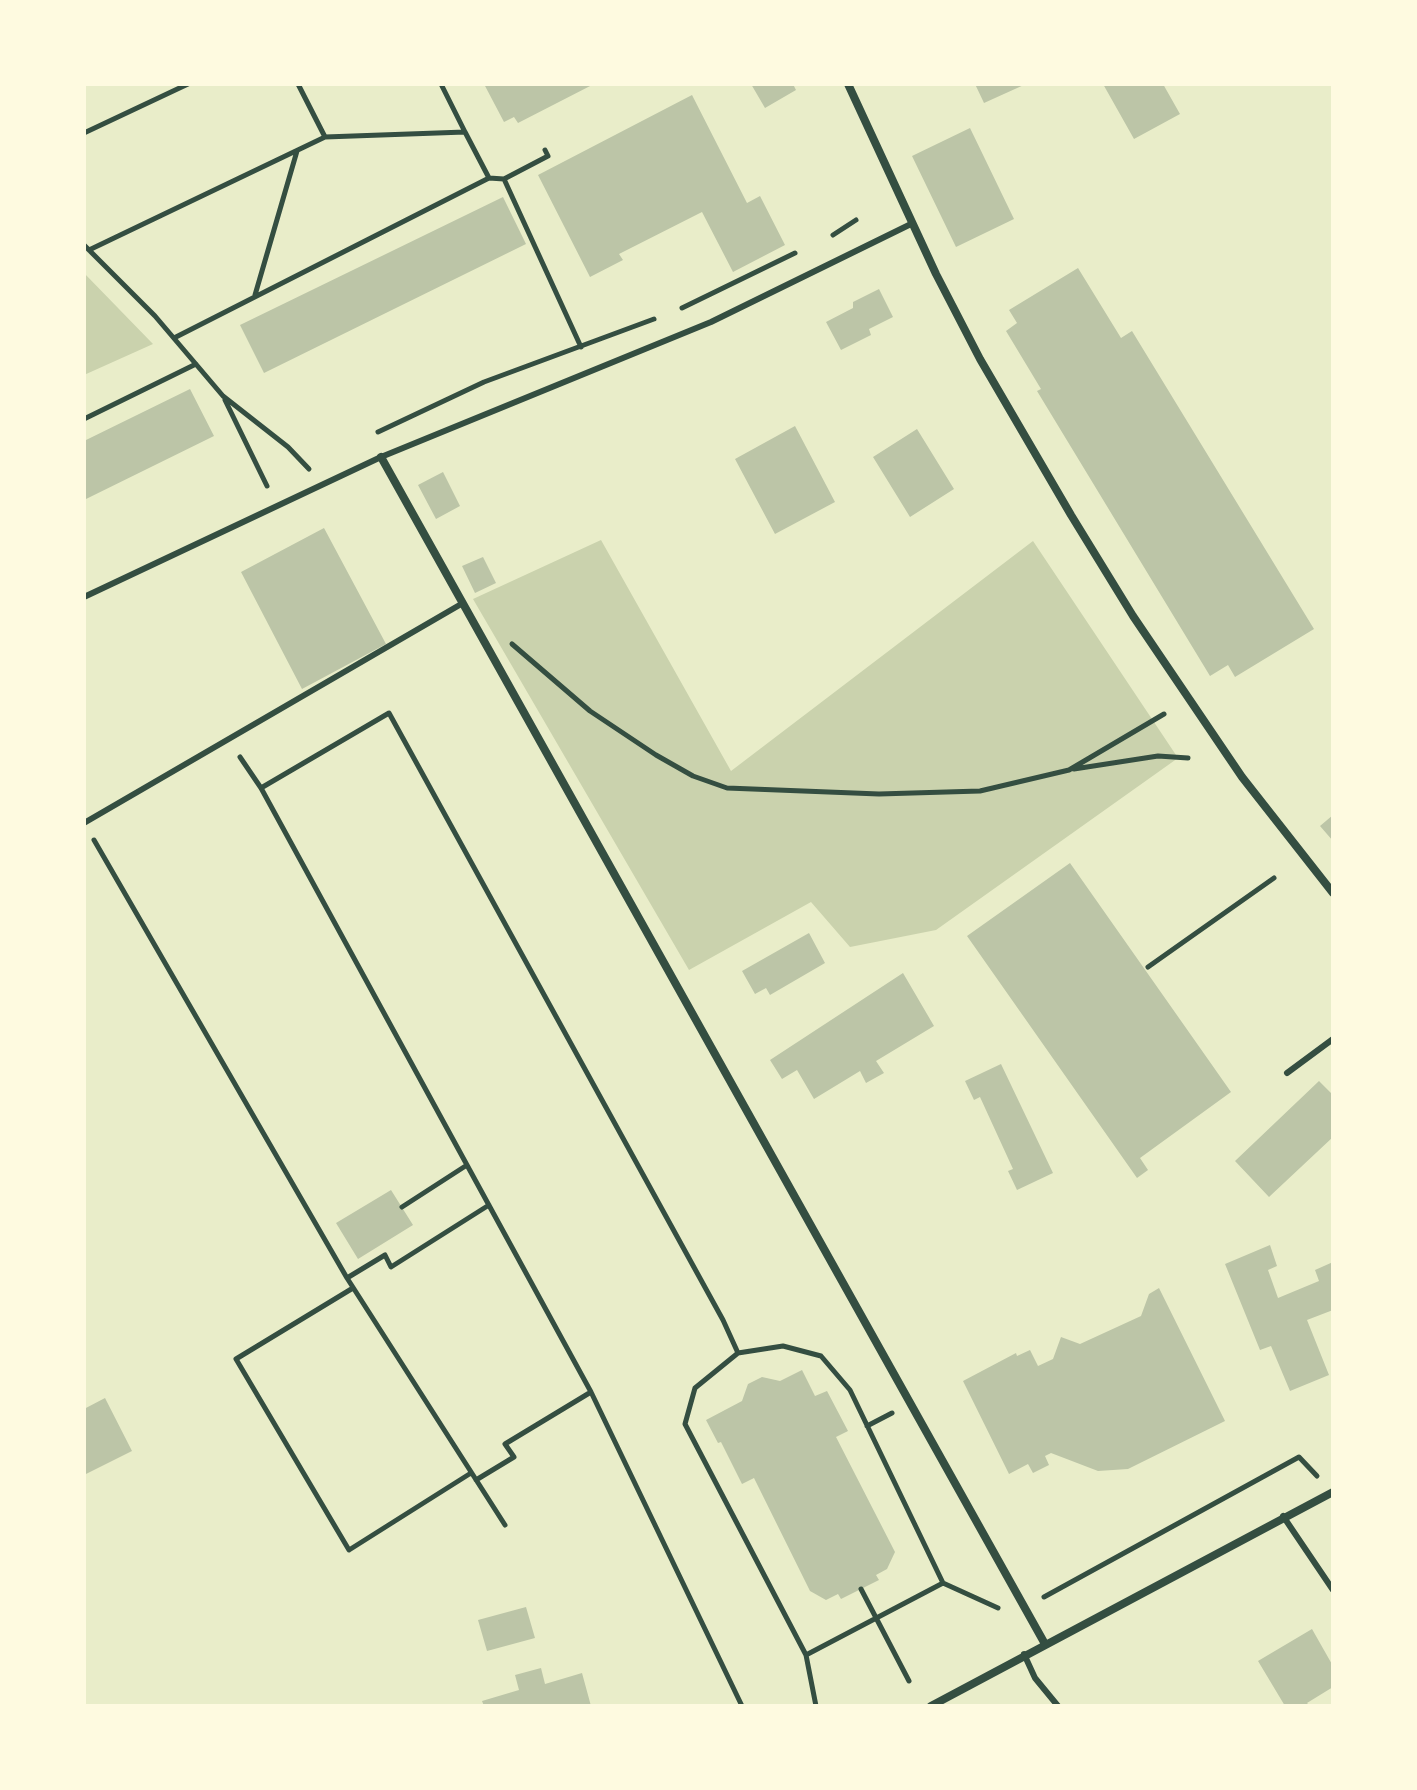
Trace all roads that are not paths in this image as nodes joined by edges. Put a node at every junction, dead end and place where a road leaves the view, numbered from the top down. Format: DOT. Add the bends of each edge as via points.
graph roads {
  1 [pos="849,84"];
  2 [pos="911,224"];
  3 [pos="381,457"];
  4 [pos="84,597"];
  5 [pos="463,603"];
  6 [pos="84,823"];
  7 [pos="1333,893"];
  8 [pos="1333,1039"];
  9 [pos="1287,1073"];
  10 [pos="1333,1492"];
  11 [pos="1283,1516"];
  12 [pos="1333,1590"];
  13 [pos="1045,1644"];
  14 [pos="1024,1654"];
  15 [pos="931,1706"];
  16 [pos="1058,1706"];
  1 -- 2 [label="street"];
  2 -- 3 [label="lane" via="711,322"];
  2 -- 7 [label="street" via="1001,395 1128,607 1255,795"];
  3 -- 4 [label="lane"];
  3 -- 5 [label="street"];
  5 -- 6 [label="lane"];
  5 -- 13 [label="street"];
  8 -- 9 [label="lane"];
  10 -- 11 [label="street"];
  11 -- 12 [label="lane"];
  11 -- 13 [label="street"];
  13 -- 14 [label="street"];
  14 -- 15 [label="street"];
  14 -- 16 [label="lane"];
}
